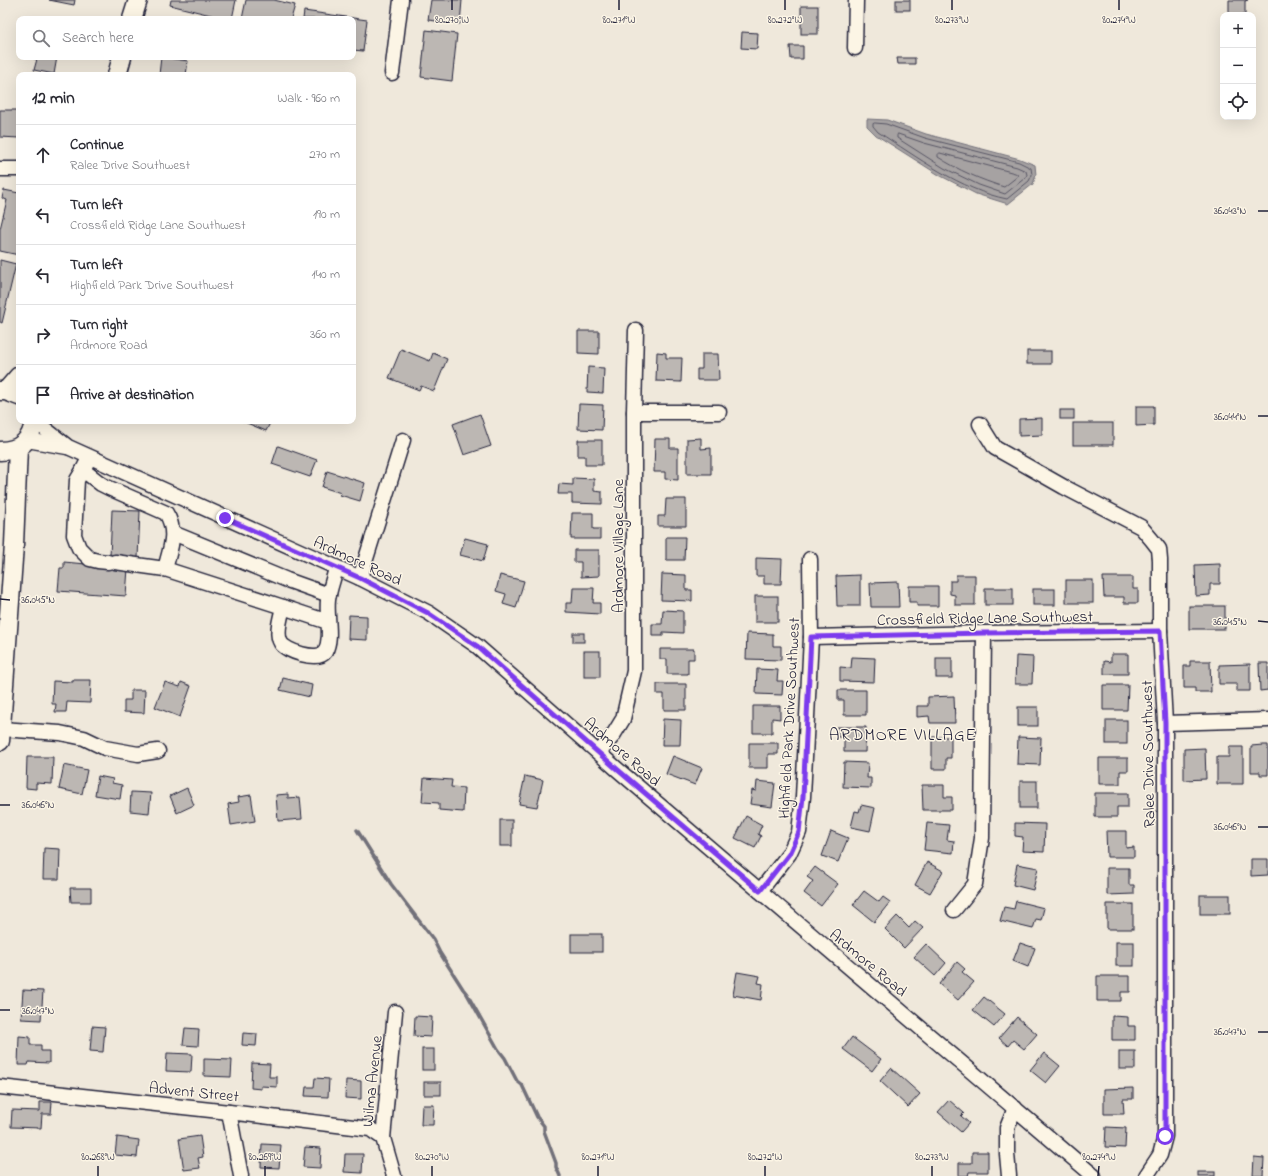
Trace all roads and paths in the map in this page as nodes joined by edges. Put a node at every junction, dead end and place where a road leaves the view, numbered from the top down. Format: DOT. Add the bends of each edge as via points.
graph roads {
  1 [pos="138,0"];
  2 [pos="401,0"];
  3 [pos="856,0"];
  4 [pos="133,16"];
  5 [pos="855,48"];
  6 [pos="121,60"];
  7 [pos="118,72"];
  8 [pos="392,73"];
  9 [pos="0,169"];
  10 [pos="16,169"];
  11 [pos="636,330"];
  12 [pos="16,381"];
  13 [pos="8,393"];
  14 [pos="634,412"];
  15 [pos="719,412"];
  16 [pos="34,424"];
  17 [pos="38,424"];
  18 [pos="980,424"];
  19 [pos="403,440"];
  20 [pos="22,444"];
  21 [pos="68,447"];
  22 [pos="0,451"];
  23 [pos="0,456"];
  24 [pos="89,456"];
  25 [pos="83,470"];
  26 [pos="15,495"];
  27 [pos="173,534"];
  28 [pos="810,559"];
  29 [pos="336,568"];
  30 [pos="165,569"];
  31 [pos="6,574"];
  32 [pos="360,578"];
  33 [pos="329,594"];
  34 [pos="283,607"];
  35 [pos="328,622"];
  36 [pos="1160,631"];
  37 [pos="984,633"];
  38 [pos="811,637"];
  39 [pos="1268,720"];
  40 [pos="1165,723"];
  41 [pos="0,735"];
  42 [pos="158,751"];
  43 [pos="599,752"];
  44 [pos="760,891"];
  45 [pos="954,910"];
  46 [pos="395,1012"];
  47 [pos="0,1087"];
  48 [pos="1014,1108"];
  49 [pos="229,1112"];
  50 [pos="383,1138"];
  51 [pos="241,1176"];
  52 [pos="394,1176"];
  53 [pos="1009,1176"];
  54 [pos="1094,1176"];
  55 [pos="1146,1176"];
  1 -- 4 [label="main road"];
  2 -- 8 [label="street"];
  3 -- 5 [label="street"];
  6 -- 7 [label="main road"];
  9 -- 10 [label="street"];
  11 -- 14 [label="street, Ardmore Village Lane"];
  12 -- 13 [label="main road"];
  14 -- 15 [label="street"];
  14 -- 43 [label="street, Ardmore Village Lane" via="634,671 623,719"];
  16 -- 20 [label="main road"];
  17 -- 21 [label="street, Ardmore Road"];
  18 -- 36 [label="street, Ralee Drive Southwest" via="995,448 1141,527 1159,549"];
  19 -- 32 [label="street"];
  20 -- 21 [label="street, Ardmore Road"];
  20 -- 22 [label="main road" via="8,451"];
  20 -- 26 [label="main road"];
  21 -- 24 [label="street, Ardmore Road"];
  23 -- 26 [label="main road"];
  24 -- 25 [label="street"];
  24 -- 29 [label="street, Ardmore Road"];
  25 -- 27 [label="street" via="101,484 166,513"];
  25 -- 30 [label="street" via="76,484 74,535 79,548 90,558 98,561"];
  26 -- 31 [label="main road"];
  27 -- 30 [label="street"];
  27 -- 33 [label="street" via="287,580"];
  28 -- 38 [label="street, Highfield Park Drive Southwest"];
  29 -- 32 [label="street, Ardmore Road"];
  29 -- 33 [label="street"];
  30 -- 34 [label="street"];
  31 -- 41 [label="main road"];
  32 -- 43 [label="street, Ardmore Road" via="428,613 477,646"];
  33 -- 35 [label="street"];
  34 -- 35 [label="street"];
  34 -- 35 [label="street" via="279,628 281,643 303,655 318,657 323,654 329,641"];
  36 -- 37 [label="street, Crossfield Ridge Lane Southwest"];
  36 -- 40 [label="street, Ralee Drive Southwest"];
  37 -- 38 [label="street, Crossfield Ridge Lane Southwest"];
  37 -- 45 [label="street" via="982,838 975,884"];
  38 -- 44 [label="street, Highfield Park Drive Southwest" via="799,832 789,854"];
  39 -- 40 [label="street"];
  40 -- 55 [label="street, Ralee Drive Southwest" via="1165,1136 1160,1155"];
  41 -- 42 [label="street" via="60,733 84,738 105,748 138,754"];
  43 -- 44 [label="street, Ardmore Road"];
  44 -- 48 [label="street, Ardmore Road"];
  46 -- 50 [label="street, Wilma Avenue"];
  47 -- 49 [label="street, Advent Street"];
  48 -- 53 [label="street" via="1007,1128"];
  48 -- 54 [label="street, Ardmore Road"];
  49 -- 50 [label="street, Advent Street" via="370,1129"];
  49 -- 51 [label="street"];
  50 -- 52 [label="street, Wilma Avenue"];
}
